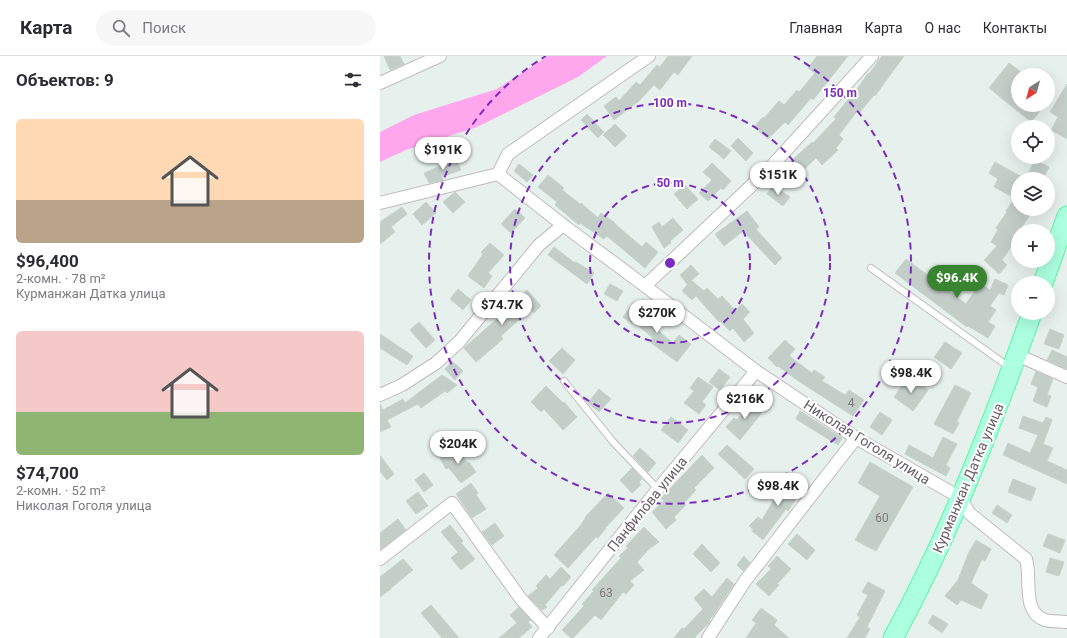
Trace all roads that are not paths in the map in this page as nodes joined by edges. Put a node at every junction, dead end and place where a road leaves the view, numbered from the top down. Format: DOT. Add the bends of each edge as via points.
graph roads {
  1 [pos="440,56"];
  2 [pos="649,56"];
  3 [pos="872,56"];
  4 [pos="380,83"];
  5 [pos="498,174"];
  6 [pos="380,203"];
  7 [pos="1067,216"];
  8 [pos="563,225"];
  9 [pos="871,268"];
  10 [pos="1046,276"];
  11 [pos="646,286"];
  12 [pos="1029,320"];
  13 [pos="1014,362"];
  14 [pos="756,371"];
  15 [pos="1067,377"];
  16 [pos="564,381"];
  17 [pos="380,395"];
  18 [pos="856,438"];
  19 [pos="658,489"];
  20 [pos="961,498"];
  21 [pos="380,560"];
  22 [pos="1067,622"];
  23 [pos="548,628"];
  24 [pos="539,638"];
  25 [pos="708,638"];
  26 [pos="893,638"];
  1 -- 4 [label="street"];
  2 -- 5 [label="street" via="508,154"];
  3 -- 11 [label="street" via="769,168"];
  5 -- 6 [label="street"];
  5 -- 8 [label="street, Николая Гоголя улица"];
  7 -- 10 [label="main road"];
  8 -- 11 [label="street, Николая Гоголя улица"];
  8 -- 17 [label="street" via="539,245 459,342 402,385"];
  9 -- 13 [label="lane"];
  11 -- 14 [label="street, Николая Гоголя улица"];
  12 -- 13 [label="main road, Курманжан Датка улица"];
  13 -- 15 [label="street"];
  13 -- 20 [label="main road, Курманжан Датка улица"];
  14 -- 18 [label="street, Николая Гоголя улица"];
  14 -- 19 [label="street, Панфилова улица"];
  16 -- 19 [label="lane" via="614,443"];
  18 -- 20 [label="street, Николая Гоголя улица"];
  18 -- 25 [label="street" via="745,581"];
  19 -- 23 [label="street, Панфилова улица"];
  20 -- 22 [label="street, Николая Гоголя улица" via="969,513 1026,559 1029,567 1031,607 1038,617 1047,621"];
  20 -- 26 [label="main road, Курманжан Датка улица" via="933,562"];
  21 -- 23 [label="street" via="452,503 521,599"];
  23 -- 24 [label="street, Панфилова улица"];
}
